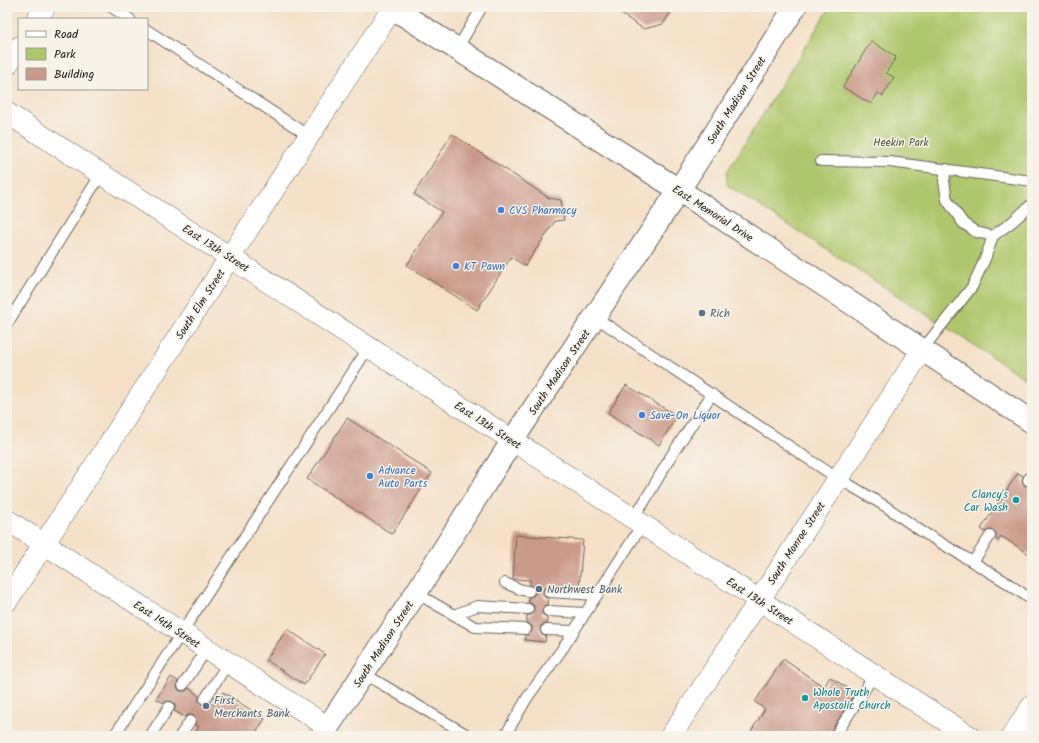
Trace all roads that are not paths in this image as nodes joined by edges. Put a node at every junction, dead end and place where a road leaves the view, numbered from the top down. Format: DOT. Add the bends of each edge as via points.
graph roads {
  1 [pos="44,7"];
  2 [pos="111,7"];
  3 [pos="392,7"];
  4 [pos="482,7"];
  5 [pos="795,7"];
  6 [pos="38,18"];
  7 [pos="128,18"];
  8 [pos="148,31"];
  9 [pos="18,48"];
  10 [pos="457,49"];
  11 [pos="7,65"];
  12 [pos="7,113"];
  13 [pos="309,136"];
  14 [pos="821,161"];
  15 [pos="946,169"];
  16 [pos="101,174"];
  17 [pos="1032,181"];
  18 [pos="679,190"];
  19 [pos="1032,204"];
  20 [pos="993,236"];
  21 [pos="230,257"];
  22 [pos="595,317"];
  23 [pos="7,324"];
  24 [pos="368,347"];
  25 [pos="922,350"];
  26 [pos="712,394"];
  27 [pos="1032,422"];
  28 [pos="512,441"];
  29 [pos="838,478"];
  30 [pos="7,520"];
  31 [pos="636,521"];
  32 [pos="990,536"];
  33 [pos="44,545"];
  34 [pos="973,562"];
  35 [pos="505,582"];
  36 [pos="529,590"];
  37 [pos="549,592"];
  38 [pos="416,593"];
  39 [pos="597,595"];
  40 [pos="1032,600"];
  41 [pos="7,601"];
  42 [pos="758,601"];
  43 [pos="528,609"];
  44 [pos="548,611"];
  45 [pos="585,613"];
  46 [pos="454,615"];
  47 [pos="526,630"];
  48 [pos="546,630"];
  49 [pos="573,631"];
  50 [pos="181,633"];
  51 [pos="207,649"];
  52 [pos="228,663"];
  53 [pos="363,673"];
  54 [pos="874,675"];
  55 [pos="184,685"];
  56 [pos="204,699"];
  57 [pos="1032,706"];
  58 [pos="169,707"];
  59 [pos="190,721"];
  60 [pos="325,732"];
  61 [pos="114,736"];
  62 [pos="150,736"];
  63 [pos="180,736"];
  64 [pos="469,736"];
  65 [pos="505,736"];
  66 [pos="671,736"];
  67 [pos="835,736"];
  68 [pos="969,736"];
  69 [pos="1012,736"];
  1 -- 6 [label="street"];
  2 -- 7 [label="lane"];
  3 -- 10 [label="main road, East Memorial Drive"];
  3 -- 13 [label="street, South Elm Street"];
  4 -- 10 [label="lane"];
  5 -- 18 [label="main road, South Madison Street"];
  8 -- 13 [label="lane"];
  9 -- 11 [label="street"];
  10 -- 18 [label="main road, East Memorial Drive"];
  12 -- 16 [label="street, East 13th Street"];
  13 -- 21 [label="street, South Elm Street"];
  14 -- 15 [label="lane" via="890,162"];
  15 -- 17 [label="lane"];
  15 -- 20 [label="lane" via="944,181 947,200 963,223 976,232"];
  16 -- 21 [label="street, East 13th Street"];
  16 -- 23 [label="lane"];
  18 -- 22 [label="main road, South Madison Street"];
  18 -- 25 [label="main road, East Memorial Drive"];
  19 -- 20 [label="lane"];
  20 -- 25 [label="lane" via="972,288"];
  21 -- 24 [label="street, East 13th Street"];
  21 -- 33 [label="street, South Elm Street"];
  22 -- 26 [label="lane"];
  22 -- 28 [label="main road, South Madison Street"];
  24 -- 28 [label="street, East 13th Street"];
  24 -- 50 [label="lane"];
  25 -- 27 [label="main road, East Memorial Drive"];
  25 -- 29 [label="street, South Monroe Street"];
  26 -- 29 [label="lane"];
  26 -- 31 [label="lane" via="671,456"];
  28 -- 31 [label="street, East 13th Street"];
  28 -- 38 [label="main road, South Madison Street"];
  29 -- 34 [label="lane"];
  29 -- 42 [label="street, South Monroe Street"];
  30 -- 33 [label="street, East 14th Street"];
  31 -- 39 [label="lane"];
  31 -- 42 [label="street, East 13th Street"];
  32 -- 34 [label="lane"];
  33 -- 41 [label="street, South Elm Street"];
  33 -- 50 [label="street, East 14th Street"];
  34 -- 40 [label="lane"];
  35 -- 36 [label="lane" via="522,590"];
  37 -- 39 [label="lane"];
  38 -- 46 [label="lane"];
  38 -- 53 [label="main road, South Madison Street"];
  39 -- 45 [label="lane"];
  42 -- 54 [label="street, East 13th Street"];
  42 -- 66 [label="street, South Monroe Street"];
  43 -- 46 [label="lane" via="478,606"];
  44 -- 45 [label="lane"];
  45 -- 49 [label="lane"];
  46 -- 47 [label="lane" via="475,628"];
  48 -- 49 [label="lane"];
  49 -- 65 [label="lane" via="527,698"];
  50 -- 51 [label="street, East 14th Street"];
  50 -- 61 [label="lane"];
  51 -- 52 [label="street, East 14th Street"];
  51 -- 55 [label="lane"];
  52 -- 56 [label="lane"];
  52 -- 60 [label="street, East 14th Street"];
  53 -- 60 [label="main road, South Madison Street"];
  53 -- 64 [label="lane"];
  54 -- 67 [label="lane"];
  54 -- 68 [label="street, East 13th Street"];
  57 -- 69 [label="street"];
  58 -- 62 [label="lane"];
  59 -- 63 [label="lane"];
}
